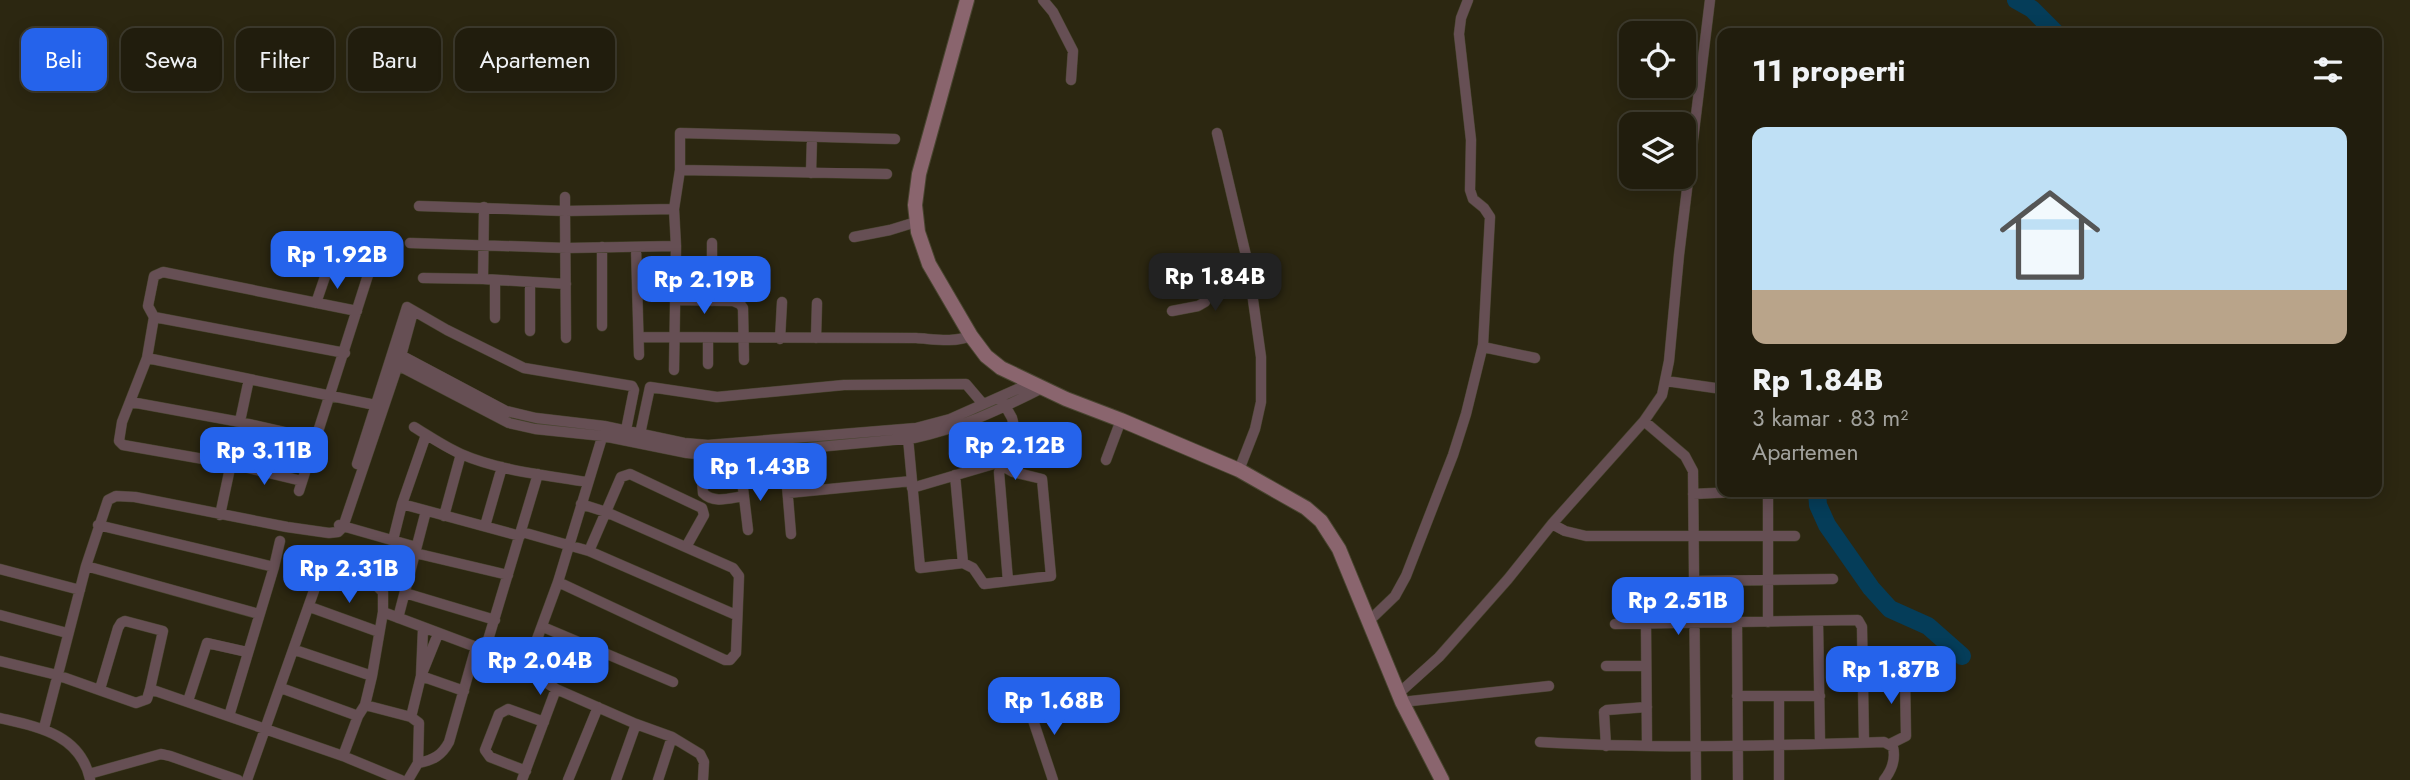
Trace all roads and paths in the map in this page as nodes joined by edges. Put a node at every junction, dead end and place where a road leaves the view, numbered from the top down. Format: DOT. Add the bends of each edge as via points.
graph roads {
  1 [pos="967,0"];
  2 [pos="1468,0"];
  3 [pos="1710,0"];
  4 [pos="1046,1"];
  5 [pos="1071,79"];
  6 [pos="1217,133"];
  7 [pos="813,137"];
  8 [pos="895,139"];
  9 [pos="680,170"];
  10 [pos="811,173"];
  11 [pos="887,174"];
  12 [pos="565,197"];
  13 [pos="419,206"];
  14 [pos="484,207"];
  15 [pos="674,209"];
  16 [pos="565,211"];
  17 [pos="911,224"];
  18 [pos="854,237"];
  19 [pos="410,243"];
  20 [pos="712,243"];
  21 [pos="482,244"];
  22 [pos="676,246"];
  23 [pos="602,247"];
  24 [pos="636,247"];
  25 [pos="567,248"];
  26 [pos="328,268"];
  27 [pos="369,272"];
  28 [pos="424,278"];
  29 [pos="489,280"];
  30 [pos="530,282"];
  31 [pos="566,284"];
  32 [pos="1252,284"];
  33 [pos="675,300"];
  34 [pos="712,301"];
  35 [pos="782,302"];
  36 [pos="316,303"];
  37 [pos="817,303"];
  38 [pos="357,311"];
  39 [pos="1172,311"];
  40 [pos="154,317"];
  41 [pos="495,318"];
  42 [pos="602,326"];
  43 [pos="530,331"];
  44 [pos="639,337"];
  45 [pos="566,338"];
  46 [pos="674,338"];
  47 [pos="708,338"];
  48 [pos="744,338"];
  49 [pos="816,338"];
  50 [pos="967,338"];
  51 [pos="780,339"];
  52 [pos="1483,347"];
  53 [pos="345,353"];
  54 [pos="639,355"];
  55 [pos="147,358"];
  56 [pos="395,358"];
  57 [pos="1535,358"];
  58 [pos="744,360"];
  59 [pos="708,364"];
  60 [pos="674,370"];
  61 [pos="249,379"];
  62 [pos="1666,381"];
  63 [pos="1037,385"];
  64 [pos="1717,388"];
  65 [pos="330,394"];
  66 [pos="1002,401"];
  67 [pos="131,402"];
  68 [pos="983,404"];
  69 [pos="380,406"];
  70 [pos="1644,421"];
  71 [pos="240,422"];
  72 [pos="1121,423"];
  73 [pos="414,427"];
  74 [pos="603,431"];
  75 [pos="640,434"];
  76 [pos="426,435"];
  77 [pos="625,436"];
  78 [pos="908,438"];
  79 [pos="315,439"];
  80 [pos="784,450"];
  81 [pos="461,454"];
  82 [pos="700,454"];
  83 [pos="1106,460"];
  84 [pos="232,464"];
  85 [pos="1004,466"];
  86 [pos="502,467"];
  87 [pos="1239,470"];
  88 [pos="538,474"];
  89 [pos="955,475"];
  90 [pos="742,480"];
  91 [pos="587,482"];
  92 [pos="912,484"];
  93 [pos="788,493"];
  94 [pos="1717,493"];
  95 [pos="1693,494"];
  96 [pos="744,496"];
  97 [pos="1768,497"];
  98 [pos="581,503"];
  99 [pos="402,504"];
  100 [pos="426,511"];
  101 [pos="606,512"];
  102 [pos="220,514"];
  103 [pos="444,516"];
  104 [pos="1552,524"];
  105 [pos="98,525"];
  106 [pos="485,526"];
  107 [pos="339,527"];
  108 [pos="748,530"];
  109 [pos="521,534"];
  110 [pos="792,534"];
  111 [pos="1693,535"];
  112 [pos="1768,536"];
  113 [pos="1795,536"];
  114 [pos="393,540"];
  115 [pos="280,541"];
  116 [pos="568,546"];
  117 [pos="687,547"];
  118 [pos="415,550"];
  119 [pos="589,551"];
  120 [pos="963,563"];
  121 [pos="86,566"];
  122 [pos="274,566"];
  123 [pos="0,569"];
  124 [pos="508,575"];
  125 [pos="1833,579"];
  126 [pos="1768,580"];
  127 [pos="1008,581"];
  128 [pos="558,582"];
  129 [pos="1693,582"];
  130 [pos="80,590"];
  131 [pos="405,593"];
  132 [pos="310,607"];
  133 [pos="383,612"];
  134 [pos="259,614"];
  135 [pos="0,615"];
  136 [pos="736,615"];
  137 [pos="398,618"];
  138 [pos="495,620"];
  139 [pos="1370,620"];
  140 [pos="1818,621"];
  141 [pos="1737,622"];
  142 [pos="1768,622"];
  143 [pos="1693,623"];
  144 [pos="1615,624"];
  145 [pos="1646,624"];
  146 [pos="543,627"];
  147 [pos="423,629"];
  148 [pos="379,632"];
  149 [pos="67,633"];
  150 [pos="438,634"];
  151 [pos="480,648"];
  152 [pos="295,650"];
  153 [pos="247,652"];
  154 [pos="0,661"];
  155 [pos="1606,666"];
  156 [pos="1646,666"];
  157 [pos="526,670"];
  158 [pos="57,675"];
  159 [pos="372,676"];
  160 [pos="421,676"];
  161 [pos="1905,679"];
  162 [pos="673,682"];
  163 [pos="1549,686"];
  164 [pos="281,688"];
  165 [pos="150,689"];
  166 [pos="556,689"];
  167 [pos="100,690"];
  168 [pos="464,691"];
  169 [pos="1737,696"];
  170 [pos="1779,696"];
  171 [pos="1820,696"];
  172 [pos="1400,698"];
  173 [pos="188,701"];
  174 [pos="1027,702"];
  175 [pos="365,705"];
  176 [pos="598,707"];
  177 [pos="1647,707"];
  178 [pos="229,716"];
  179 [pos="358,716"];
  180 [pos="411,717"];
  181 [pos="0,718"];
  182 [pos="544,722"];
  183 [pos="636,724"];
  184 [pos="44,728"];
  185 [pos="266,729"];
  186 [pos="672,737"];
  187 [pos="1540,742"];
  188 [pos="1864,742"];
  189 [pos="1779,743"];
  190 [pos="1820,743"];
  191 [pos="1890,744"];
  192 [pos="1647,745"];
  193 [pos="1738,745"];
  194 [pos="1606,746"];
  195 [pos="1694,746"];
  196 [pos="343,756"];
  197 [pos="418,763"];
  198 [pos="524,775"];
  199 [pos="90,777"];
  200 [pos="238,780"];
  201 [pos="247,780"];
  202 [pos="401,780"];
  203 [pos="408,780"];
  204 [pos="568,780"];
  205 [pos="616,780"];
  206 [pos="658,780"];
  207 [pos="703,780"];
  208 [pos="1053,780"];
  209 [pos="1442,780"];
  210 [pos="1696,780"];
  211 [pos="1738,780"];
  212 [pos="1779,780"];
  213 [pos="1884,780"];
  1 -- 17 [label="street" via="919,174"];
  2 -- 52 [label="street" via="1460,34 1471,140 1470,190 1490,217"];
  3 -- 62 [label="street"];
  4 -- 5 [label="street" via="1073,51"];
  6 -- 32 [label="street"];
  7 -- 8 [label="street"];
  7 -- 9 [label="street" via="680,133"];
  7 -- 10 [label="street"];
  9 -- 10 [label="street"];
  9 -- 15 [label="street"];
  10 -- 11 [label="street"];
  12 -- 16 [label="street"];
  13 -- 14 [label="street"];
  14 -- 16 [label="street"];
  14 -- 21 [label="street"];
  15 -- 16 [label="street"];
  15 -- 22 [label="street"];
  16 -- 25 [label="street"];
  17 -- 18 [label="street"];
  17 -- 50 [label="street"];
  19 -- 21 [label="street"];
  20 -- 34 [label="street"];
  21 -- 25 [label="street"];
  21 -- 29 [label="street"];
  22 -- 24 [label="street"];
  22 -- 33 [label="street"];
  23 -- 24 [label="street"];
  23 -- 25 [label="street"];
  23 -- 42 [label="street"];
  24 -- 44 [label="street"];
  25 -- 31 [label="street"];
  26 -- 36 [label="street"];
  27 -- 38 [label="street"];
  28 -- 29 [label="street"];
  29 -- 30 [label="street"];
  29 -- 41 [label="street"];
  30 -- 31 [label="street"];
  30 -- 43 [label="street"];
  31 -- 45 [label="street"];
  32 -- 39 [label="street" via="1217,288 1198,306"];
  32 -- 87 [label="street" via="1261,402"];
  33 -- 34 [label="street"];
  33 -- 46 [label="street"];
  34 -- 48 [label="street" via="740,304"];
  35 -- 51 [label="street"];
  36 -- 38 [label="street"];
  36 -- 40 [label="street" via="159,272 148,306"];
  37 -- 49 [label="street"];
  38 -- 53 [label="street"];
  40 -- 53 [label="street"];
  40 -- 55 [label="street"];
  44 -- 46 [label="street"];
  44 -- 54 [label="street"];
  46 -- 47 [label="street"];
  46 -- 60 [label="street"];
  47 -- 48 [label="street"];
  47 -- 59 [label="street"];
  48 -- 51 [label="street"];
  48 -- 58 [label="street"];
  49 -- 50 [label="street"];
  49 -- 51 [label="street"];
  50 -- 63 [label="street" via="993,363"];
  52 -- 57 [label="street"];
  52 -- 139 [label="street" via="1453,454 1406,576 1395,596"];
  53 -- 65 [label="street"];
  55 -- 61 [label="street"];
  55 -- 67 [label="street"];
  56 -- 69 [label="street"];
  56 -- 74 [label="street" via="509,423 535,429"];
  56 -- 77 [label="street" via="407,307 412,308 524,368 632,386"];
  61 -- 65 [label="street"];
  61 -- 71 [label="street"];
  62 -- 64 [label="street"];
  62 -- 70 [label="street"];
  63 -- 66 [label="street"];
  63 -- 72 [label="street"];
  65 -- 69 [label="street"];
  65 -- 79 [label="street"];
  66 -- 68 [label="street"];
  66 -- 78 [label="street" via="959,426"];
  66 -- 85 [label="street" via="1014,426 1011,458"];
  67 -- 71 [label="street"];
  67 -- 84 [label="street" via="119,435 123,445"];
  68 -- 75 [label="street" via="916,428 727,444 684,443"];
  68 -- 75 [label="street" via="966,384 844,385 717,397 650,387"];
  69 -- 107 [label="street"];
  70 -- 95 [label="street" via="1690,463"];
  70 -- 104 [label="street"];
  71 -- 79 [label="street"];
  71 -- 84 [label="street"];
  72 -- 83 [label="street"];
  72 -- 87 [label="street"];
  73 -- 76 [label="street"];
  74 -- 77 [label="street"];
  74 -- 91 [label="street"];
  75 -- 77 [label="street"];
  76 -- 81 [label="street"];
  76 -- 99 [label="street"];
  77 -- 82 [label="street"];
  78 -- 80 [label="street"];
  78 -- 92 [label="street"];
  79 -- 84 [label="street" via="301,486"];
  80 -- 82 [label="street"];
  80 -- 93 [label="street"];
  81 -- 86 [label="street"];
  81 -- 103 [label="street"];
  82 -- 96 [label="street" via="706,497"];
  84 -- 102 [label="street"];
  85 -- 89 [label="street" via="997,463"];
  85 -- 127 [label="street" via="999,472"];
  85 -- 127 [label="street" via="1042,479 1051,576"];
  86 -- 88 [label="street"];
  86 -- 106 [label="street"];
  87 -- 139 [label="street" via="1321,521 1339,549"];
  88 -- 91 [label="street"];
  88 -- 109 [label="street"];
  89 -- 92 [label="street"];
  89 -- 120 [label="street"];
  90 -- 96 [label="street"];
  91 -- 98 [label="street"];
  92 -- 93 [label="street"];
  92 -- 120 [label="street" via="920,568"];
  93 -- 110 [label="street"];
  94 -- 95 [label="street"];
  95 -- 111 [label="street"];
  96 -- 108 [label="street"];
  97 -- 112 [label="street"];
  98 -- 101 [label="street"];
  98 -- 116 [label="street"];
  99 -- 100 [label="street"];
  99 -- 114 [label="street"];
  100 -- 103 [label="street"];
  100 -- 118 [label="street"];
  101 -- 117 [label="street"];
  101 -- 117 [label="street" via="621,477 630,474 702,508 704,516"];
  101 -- 119 [label="street"];
  102 -- 105 [label="street" via="120,495 108,500"];
  102 -- 107 [label="street" via="329,533"];
  103 -- 106 [label="street"];
  104 -- 111 [label="street" via="1586,536"];
  104 -- 172 [label="street"];
  105 -- 121 [label="street"];
  105 -- 122 [label="street"];
  106 -- 109 [label="street"];
  107 -- 114 [label="street"];
  109 -- 116 [label="street"];
  109 -- 124 [label="street"];
  111 -- 112 [label="street"];
  111 -- 129 [label="street"];
  112 -- 113 [label="street"];
  112 -- 126 [label="street"];
  114 -- 118 [label="street"];
  115 -- 122 [label="street"];
  116 -- 119 [label="street"];
  116 -- 128 [label="street"];
  117 -- 136 [label="street" via="737,572"];
  118 -- 124 [label="street"];
  118 -- 131 [label="street"];
  119 -- 136 [label="street"];
  120 -- 127 [label="street" via="974,568 984,584"];
  121 -- 130 [label="street"];
  121 -- 134 [label="street"];
  122 -- 134 [label="street"];
  123 -- 130 [label="street"];
  124 -- 138 [label="street"];
  125 -- 126 [label="street"];
  126 -- 129 [label="street"];
  126 -- 142 [label="street"];
  128 -- 136 [label="street" via="724,660 736,653"];
  128 -- 146 [label="street"];
  129 -- 143 [label="street"];
  130 -- 149 [label="street"];
  131 -- 137 [label="street"];
  131 -- 138 [label="street"];
  132 -- 133 [label="street" via="322,568 380,587"];
  132 -- 148 [label="street"];
  132 -- 152 [label="street"];
  133 -- 137 [label="street"];
  133 -- 148 [label="street"];
  134 -- 153 [label="street"];
  135 -- 149 [label="street"];
  137 -- 147 [label="street"];
  138 -- 151 [label="street"];
  139 -- 172 [label="street"];
  140 -- 142 [label="street"];
  140 -- 171 [label="street"];
  140 -- 188 [label="street" via="1855,618 1861,624"];
  141 -- 142 [label="street"];
  141 -- 143 [label="street"];
  141 -- 169 [label="street"];
  143 -- 145 [label="street"];
  143 -- 195 [label="street"];
  144 -- 145 [label="street"];
  145 -- 156 [label="street"];
  146 -- 157 [label="street"];
  146 -- 162 [label="street"];
  147 -- 150 [label="street"];
  147 -- 160 [label="street"];
  148 -- 159 [label="street"];
  149 -- 158 [label="street"];
  150 -- 151 [label="street"];
  150 -- 160 [label="street"];
  151 -- 157 [label="street"];
  151 -- 168 [label="street"];
  152 -- 159 [label="street"];
  152 -- 164 [label="street"];
  153 -- 173 [label="street" via="207,643"];
  153 -- 178 [label="street"];
  154 -- 158 [label="street"];
  155 -- 156 [label="street"];
  156 -- 177 [label="street"];
  157 -- 166 [label="street"];
  158 -- 167 [label="street"];
  158 -- 184 [label="street"];
  159 -- 175 [label="street"];
  160 -- 168 [label="street"];
  160 -- 180 [label="street"];
  161 -- 191 [label="street" via="1906,736"];
  163 -- 172 [label="street"];
  164 -- 179 [label="street"];
  164 -- 185 [label="street"];
  165 -- 167 [label="street" via="148,699 136,703"];
  165 -- 167 [label="street" via="163,631 125,621 118,628"];
  165 -- 173 [label="street"];
  166 -- 176 [label="street"];
  166 -- 182 [label="street"];
  168 -- 197 [label="street" via="443,753"];
  169 -- 170 [label="street"];
  169 -- 193 [label="street"];
  170 -- 171 [label="street"];
  170 -- 189 [label="street"];
  171 -- 190 [label="street"];
  172 -- 209 [label="street"];
  173 -- 178 [label="street"];
  174 -- 208 [label="street"];
  175 -- 179 [label="street"];
  175 -- 180 [label="street"];
  176 -- 183 [label="street"];
  176 -- 204 [label="street"];
  177 -- 192 [label="street"];
  177 -- 194 [label="street" via="1606,710"];
  178 -- 185 [label="street"];
  179 -- 196 [label="street"];
  180 -- 197 [label="street" via="420,728"];
  181 -- 184 [label="street"];
  182 -- 198 [label="street"];
  182 -- 198 [label="street" via="504,710 485,750"];
  183 -- 186 [label="street"];
  183 -- 205 [label="street"];
  184 -- 199 [label="street" via="69,744"];
  185 -- 196 [label="street"];
  185 -- 201 [label="street"];
  186 -- 206 [label="street"];
  186 -- 207 [label="street" via="700,754"];
  187 -- 194 [label="street"];
  188 -- 190 [label="street"];
  188 -- 191 [label="street"];
  189 -- 190 [label="street"];
  189 -- 193 [label="street"];
  189 -- 212 [label="street"];
  191 -- 213 [label="street" via="1894,762"];
  192 -- 194 [label="street"];
  192 -- 195 [label="street"];
  193 -- 195 [label="street"];
  193 -- 211 [label="street"];
  195 -- 210 [label="street"];
  196 -- 202 [label="street"];
  197 -- 203 [label="street"];
  199 -- 200 [label="street" via="161,754"];
}
